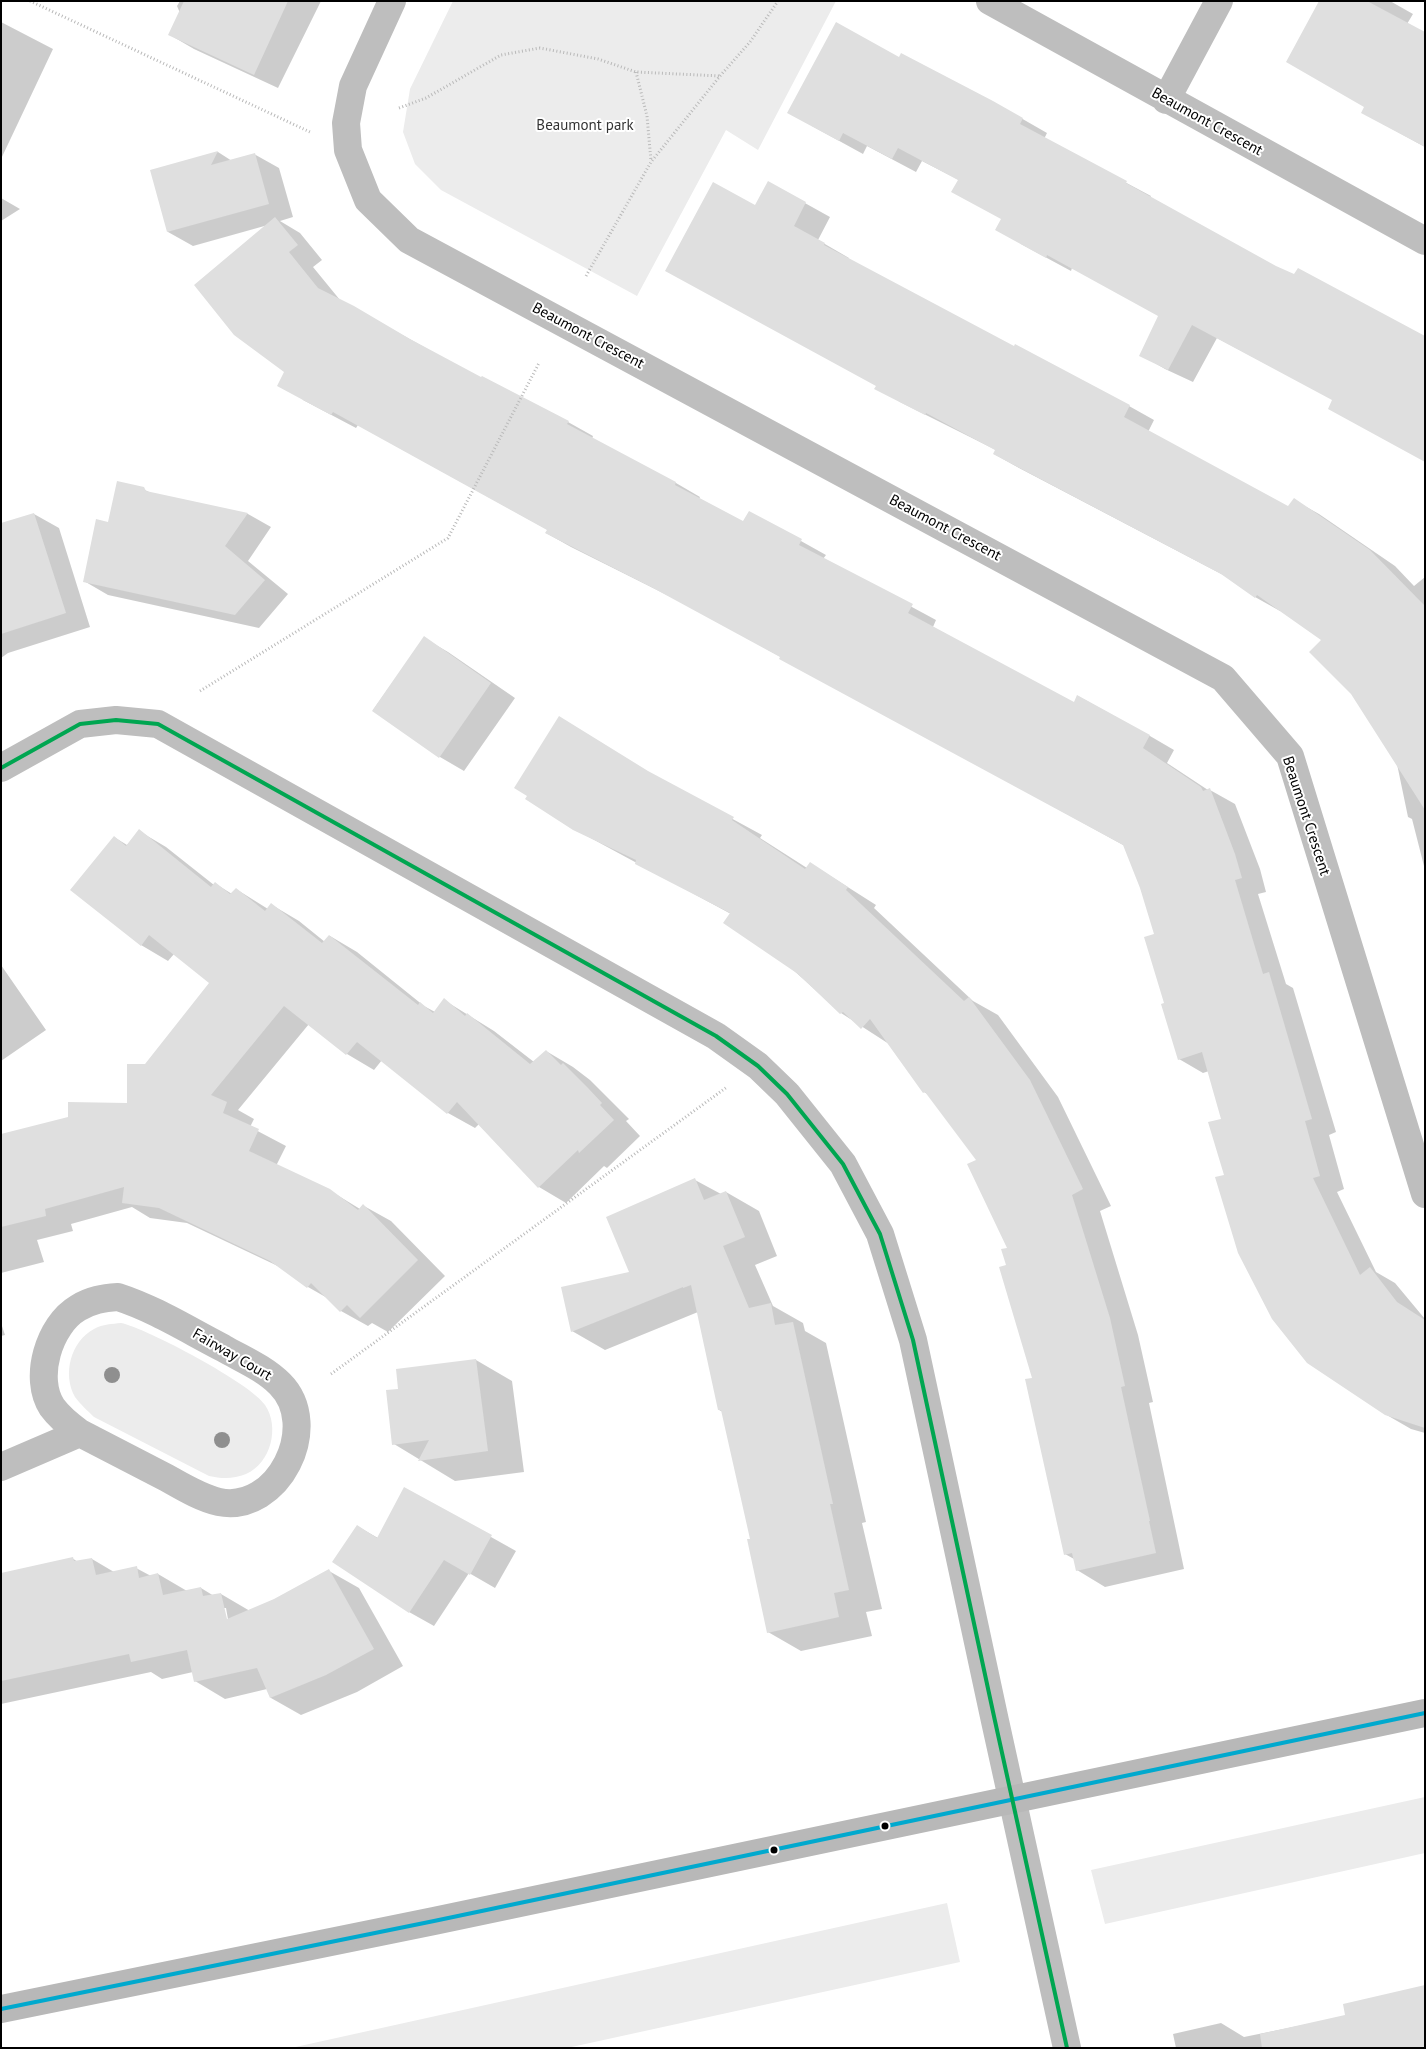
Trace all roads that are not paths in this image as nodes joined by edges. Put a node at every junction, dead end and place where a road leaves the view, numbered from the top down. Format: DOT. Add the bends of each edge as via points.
graph roads {
  1 [pos="392,1"];
  2 [pos="990,1"];
  3 [pos="1219,1"];
  4 [pos="1166,100"];
  5 [pos="1425,241"];
  6 [pos="1,768"];
  7 [pos="1425,1194"];
  8 [pos="80,1433"];
  9 [pos="1,1467"];
  10 [pos="1425,1714"];
  11 [pos="1013,1799"];
  12 [pos="1,2008"];
  13 [pos="1068,2048"];
  1 -- 7 [label="street, Beaumont Crescent" via="353,86 346,123 348,150 368,200 409,240 1224,678 1290,756"];
  2 -- 4 [label="street, Beaumont Crescent"];
  3 -- 4 [label="street"];
  4 -- 5 [label="street, Beaumont Crescent"];
  6 -- 11 [label="street" via="80,724 116,720 158,724 716,1036 758,1066 787,1094 843,1164 880,1234 913,1340"];
  8 -- 8 [label="street, Fairway Court" via="198,1494 219,1502 240,1503 258,1496 275,1483 294,1448 297,1426 294,1404 281,1385 264,1371 153,1310 118,1297 96,1299 77,1308 62,1321 50,1345 44,1368 45,1388 51,1406 62,1420"];
  8 -- 9 [label="street"];
  10 -- 11 [label="main road"];
  11 -- 12 [label="main road"];
  11 -- 13 [label="street"];
}
